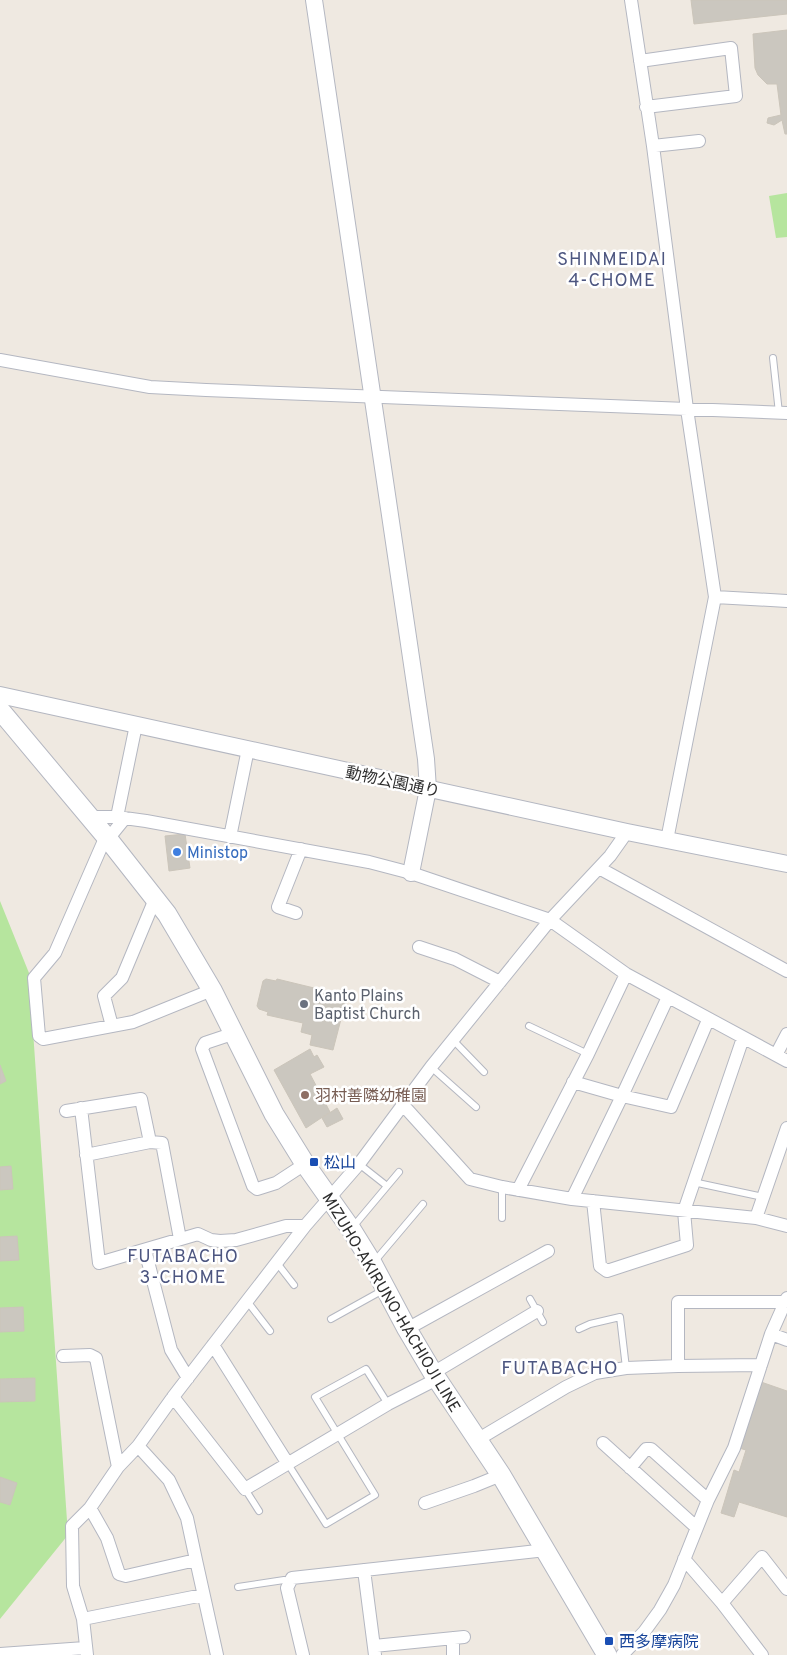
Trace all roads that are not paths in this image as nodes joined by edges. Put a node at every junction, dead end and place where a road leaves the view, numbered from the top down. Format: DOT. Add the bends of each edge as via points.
graph roads {
  1 [pos="314,0"];
  2 [pos="631,0"];
  3 [pos="640,60"];
  4 [pos="646,107"];
  5 [pos="699,142"];
  6 [pos="653,146"];
  7 [pos="772,358"];
  8 [pos="0,360"];
  9 [pos="372,396"];
  10 [pos="687,409"];
  11 [pos="783,413"];
  12 [pos="715,597"];
  13 [pos="787,601"];
  14 [pos="0,695"];
  15 [pos="0,710"];
  16 [pos="136,725"];
  17 [pos="248,749"];
  18 [pos="428,789"];
  19 [pos="89,817"];
  20 [pos="121,817"];
  21 [pos="627,832"];
  22 [pos="230,837"];
  23 [pos="107,838"];
  24 [pos="667,840"];
  25 [pos="301,849"];
  26 [pos="787,864"];
  27 [pos="599,868"];
  28 [pos="411,873"];
  29 [pos="155,899"];
  30 [pos="296,913"];
  31 [pos="550,920"];
  32 [pos="419,947"];
  33 [pos="787,971"];
  34 [pos="626,974"];
  35 [pos="500,982"];
  36 [pos="212,990"];
  37 [pos="668,997"];
  38 [pos="708,1020"];
  39 [pos="112,1026"];
  40 [pos="529,1026"];
  41 [pos="235,1033"];
  42 [pos="787,1034"];
  43 [pos="743,1038"];
  44 [pos="453,1040"];
  45 [pos="588,1054"];
  46 [pos="781,1058"];
  47 [pos="431,1067"];
  48 [pos="484,1072"];
  49 [pos="573,1082"];
  50 [pos="622,1096"];
  51 [pos="403,1105"];
  52 [pos="476,1107"];
  53 [pos="81,1108"];
  54 [pos="66,1111"];
  55 [pos="787,1128"];
  56 [pos="150,1142"];
  57 [pos="86,1155"];
  58 [pos="305,1164"];
  59 [pos="359,1164"];
  60 [pos="399,1172"];
  61 [pos="693,1182"];
  62 [pos="387,1186"];
  63 [pos="502,1187"];
  64 [pos="518,1190"];
  65 [pos="329,1197"];
  66 [pos="763,1197"];
  67 [pos="572,1199"];
  68 [pos="593,1201"];
  69 [pos="423,1204"];
  70 [pos="684,1211"];
  71 [pos="502,1218"];
  72 [pos="756,1218"];
  73 [pos="305,1226"];
  74 [pos="787,1226"];
  75 [pos="351,1229"];
  76 [pos="180,1239"];
  77 [pos="145,1250"];
  78 [pos="548,1250"];
  79 [pos="277,1263"];
  80 [pos="372,1263"];
  81 [pos="294,1285"];
  82 [pos="386,1288"];
  83 [pos="786,1300"];
  84 [pos="246,1302"];
  85 [pos="533,1305"];
  86 [pos="331,1319"];
  87 [pos="543,1322"];
  88 [pos="407,1329"];
  89 [pos="579,1329"];
  90 [pos="270,1331"];
  91 [pos="771,1334"];
  92 [pos="787,1340"];
  93 [pos="213,1345"];
  94 [pos="63,1356"];
  95 [pos="761,1365"];
  96 [pos="678,1366"];
  97 [pos="626,1368"];
  98 [pos="435,1376"];
  99 [pos="188,1378"];
  100 [pos="173,1397"];
  101 [pos="388,1404"];
  102 [pos="337,1435"];
  103 [pos="477,1440"];
  104 [pos="603,1443"];
  105 [pos="138,1446"];
  106 [pos="288,1464"];
  107 [pos="118,1467"];
  108 [pos="630,1468"];
  109 [pos="501,1475"];
  110 [pos="245,1489"];
  111 [pos="708,1500"];
  112 [pos="425,1503"];
  113 [pos="90,1508"];
  114 [pos="259,1511"];
  115 [pos="696,1527"];
  116 [pos="546,1550"];
  117 [pos="684,1559"];
  118 [pos="196,1560"];
  119 [pos="364,1570"];
  120 [pos="291,1580"];
  121 [pos="238,1587"];
  122 [pos="787,1589"];
  123 [pos="203,1594"];
  124 [pos="722,1603"];
  125 [pos="83,1619"];
  126 [pos="374,1650"];
  127 [pos="86,1651"];
  128 [pos="0,1654"];
  129 [pos="217,1655"];
  130 [pos="302,1655"];
  131 [pos="454,1655"];
  132 [pos="607,1655"];
  133 [pos="622,1655"];
  134 [pos="762,1655"];
  1 -- 9 [label="street"];
  2 -- 3 [label="street"];
  3 -- 4 [label="street"];
  3 -- 4 [label="street" via="731,48 736,96"];
  4 -- 6 [label="street"];
  5 -- 6 [label="street"];
  6 -- 10 [label="street"];
  7 -- 11 [label="lane"];
  8 -- 9 [label="street" via="150,386"];
  9 -- 10 [label="street"];
  9 -- 18 [label="street"];
  10 -- 11 [label="street"];
  10 -- 12 [label="street"];
  12 -- 13 [label="street"];
  12 -- 24 [label="street"];
  14 -- 16 [label="street, 動物公園通り"];
  15 -- 19 [label="main road, MIZUHO-AKIRUNO-HACHIOJI LINE"];
  16 -- 17 [label="street, 動物公園通り"];
  16 -- 20 [label="street"];
  17 -- 18 [label="street, 動物公園通り"];
  17 -- 22 [label="street"];
  18 -- 21 [label="street, 動物公園通り"];
  18 -- 28 [label="street"];
  19 -- 20 [label="street"];
  19 -- 23 [label="main road, MIZUHO-AKIRUNO-HACHIOJI LINE"];
  20 -- 22 [label="street"];
  20 -- 23 [label="street"];
  21 -- 24 [label="street, 動物公園通り"];
  21 -- 27 [label="street"];
  22 -- 25 [label="street"];
  23 -- 29 [label="main road, MIZUHO-AKIRUNO-HACHIOJI LINE"];
  23 -- 39 [label="street" via="55,953 34,978 39,1036 43,1039"];
  24 -- 26 [label="street, 動物公園通り"];
  25 -- 28 [label="street"];
  25 -- 30 [label="street" via="278,907"];
  27 -- 31 [label="street"];
  27 -- 33 [label="street"];
  28 -- 31 [label="street"];
  29 -- 36 [label="main road, MIZUHO-AKIRUNO-HACHIOJI LINE"];
  29 -- 39 [label="street" via="122,978 104,996"];
  31 -- 34 [label="street"];
  31 -- 35 [label="street"];
  32 -- 35 [label="street" via="455,958"];
  34 -- 37 [label="street"];
  34 -- 45 [label="street"];
  35 -- 44 [label="street"];
  36 -- 39 [label="street" via="133,1022"];
  36 -- 41 [label="main road, MIZUHO-AKIRUNO-HACHIOJI LINE"];
  37 -- 38 [label="street"];
  37 -- 50 [label="street"];
  38 -- 43 [label="street"];
  38 -- 50 [label="street" via="671,1108"];
  40 -- 45 [label="lane"];
  41 -- 58 [label="main road, MIZUHO-AKIRUNO-HACHIOJI LINE" via="274,1114"];
  41 -- 58 [label="street" via="205,1043 202,1049 253,1186 258,1189 276,1182"];
  42 -- 46 [label="street"];
  43 -- 46 [label="street"];
  43 -- 61 [label="street"];
  44 -- 47 [label="street"];
  44 -- 48 [label="lane"];
  45 -- 49 [label="street"];
  47 -- 51 [label="street"];
  47 -- 52 [label="lane"];
  49 -- 50 [label="street"];
  49 -- 64 [label="street"];
  50 -- 67 [label="street"];
  51 -- 59 [label="street"];
  51 -- 63 [label="street" via="470,1179"];
  53 -- 54 [label="street"];
  53 -- 56 [label="street" via="141,1099"];
  53 -- 57 [label="street"];
  55 -- 66 [label="street"];
  56 -- 57 [label="street"];
  56 -- 76 [label="street" via="162,1143"];
  57 -- 77 [label="street" via="99,1263"];
  58 -- 65 [label="main road, MIZUHO-AKIRUNO-HACHIOJI LINE"];
  59 -- 62 [label="lane"];
  59 -- 65 [label="street"];
  60 -- 62 [label="lane"];
  61 -- 66 [label="lane"];
  61 -- 70 [label="street"];
  62 -- 75 [label="lane"];
  63 -- 64 [label="street"];
  63 -- 71 [label="lane"];
  64 -- 67 [label="street"];
  65 -- 73 [label="street"];
  65 -- 75 [label="main road, MIZUHO-AKIRUNO-HACHIOJI LINE"];
  66 -- 72 [label="street"];
  67 -- 68 [label="street"];
  68 -- 70 [label="street"];
  68 -- 70 [label="street" via="600,1266 608,1271 687,1246"];
  69 -- 80 [label="lane"];
  70 -- 72 [label="street"];
  72 -- 74 [label="street"];
  73 -- 76 [label="street" via="286,1226 220,1241 198,1234"];
  73 -- 79 [label="street"];
  75 -- 80 [label="main road, MIZUHO-AKIRUNO-HACHIOJI LINE"];
  76 -- 77 [label="street"];
  77 -- 99 [label="street" via="171,1350"];
  78 -- 88 [label="street"];
  79 -- 81 [label="lane"];
  79 -- 84 [label="street"];
  80 -- 82 [label="main road, MIZUHO-AKIRUNO-HACHIOJI LINE"];
  82 -- 86 [label="lane"];
  82 -- 88 [label="main road, MIZUHO-AKIRUNO-HACHIOJI LINE"];
  83 -- 91 [label="street"];
  83 -- 96 [label="street" via="678,1302"];
  84 -- 90 [label="lane"];
  84 -- 93 [label="street"];
  85 -- 87 [label="lane"];
  85 -- 98 [label="street"];
  88 -- 98 [label="main road, MIZUHO-AKIRUNO-HACHIOJI LINE"];
  89 -- 97 [label="lane" via="620,1317"];
  91 -- 92 [label="street"];
  91 -- 95 [label="street"];
  93 -- 99 [label="street"];
  93 -- 106 [label="street"];
  94 -- 107 [label="street" via="90,1355 96,1358"];
  95 -- 96 [label="street"];
  95 -- 111 [label="street" via="734,1448"];
  96 -- 97 [label="street"];
  97 -- 103 [label="street" via="588,1376"];
  98 -- 101 [label="street"];
  98 -- 103 [label="main road, MIZUHO-AKIRUNO-HACHIOJI LINE"];
  99 -- 100 [label="street"];
  100 -- 105 [label="street"];
  100 -- 110 [label="street"];
  101 -- 102 [label="street"];
  101 -- 102 [label="lane" via="366,1369 315,1397"];
  102 -- 106 [label="street"];
  102 -- 106 [label="lane" via="375,1495 326,1524"];
  103 -- 109 [label="main road, MIZUHO-AKIRUNO-HACHIOJI LINE"];
  104 -- 108 [label="street"];
  105 -- 107 [label="street"];
  105 -- 118 [label="street" via="169,1480 187,1518"];
  106 -- 110 [label="street"];
  107 -- 113 [label="street"];
  108 -- 111 [label="street" via="646,1449 651,1449"];
  108 -- 115 [label="street"];
  109 -- 112 [label="street"];
  109 -- 116 [label="main road, MIZUHO-AKIRUNO-HACHIOJI LINE"];
  110 -- 114 [label="lane"];
  111 -- 115 [label="street"];
  113 -- 118 [label="street" via="107,1538 119,1574 126,1576"];
  113 -- 125 [label="street" via="72,1526 73,1586"];
  115 -- 117 [label="street"];
  116 -- 119 [label="street"];
  116 -- 132 [label="main road, MIZUHO-AKIRUNO-HACHIOJI LINE"];
  117 -- 124 [label="street"];
  117 -- 133 [label="street" via="660,1610"];
  118 -- 123 [label="street"];
  119 -- 120 [label="street"];
  119 -- 126 [label="street"];
  120 -- 121 [label="lane"];
  120 -- 130 [label="street" via="287,1588"];
  122 -- 124 [label="street" via="762,1557"];
  123 -- 125 [label="street"];
  123 -- 129 [label="street"];
  124 -- 134 [label="street"];
  125 -- 127 [label="street"];
  126 -- 131 [label="street" via="458,1638"];
  127 -- 128 [label="street"];
}
